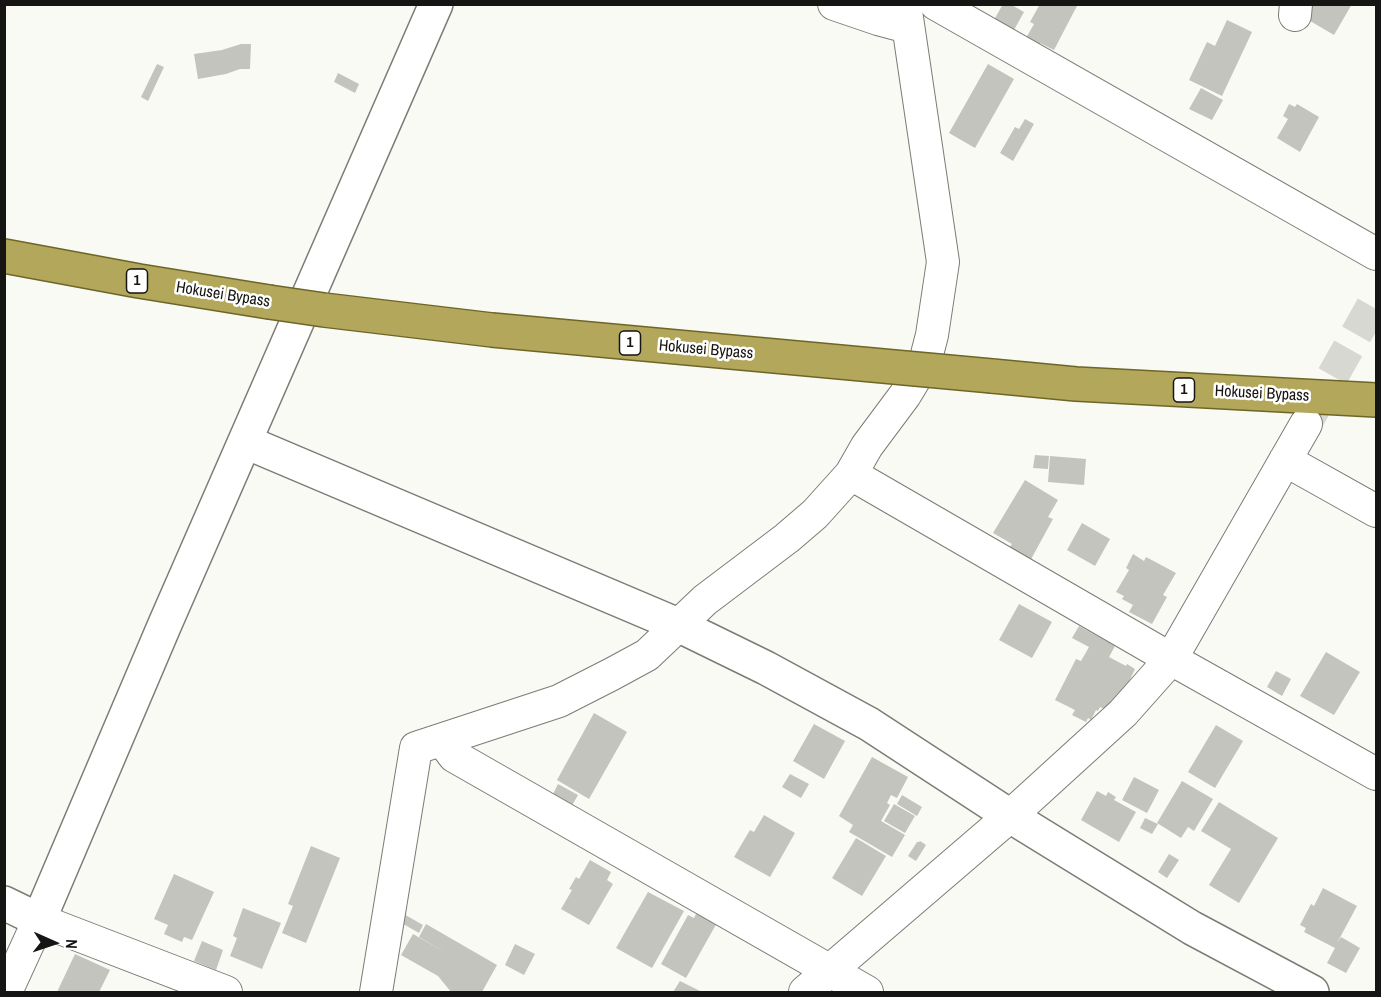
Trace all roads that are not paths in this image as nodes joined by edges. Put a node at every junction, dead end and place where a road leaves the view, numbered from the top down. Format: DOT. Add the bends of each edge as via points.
graph roads {
  1 [pos="436,4"];
  2 [pos="834,4"];
  3 [pos="936,4"];
  4 [pos="967,12"];
  5 [pos="906,16"];
  6 [pos="1377,254"];
  7 [pos="4,256"];
  8 [pos="1377,400"];
  9 [pos="1306,424"];
  10 [pos="246,441"];
  11 [pos="1285,460"];
  12 [pos="851,474"];
  13 [pos="1377,511"];
  14 [pos="678,625"];
  15 [pos="1171,659"];
  16 [pos="442,740"];
  17 [pos="1377,774"];
  18 [pos="1010,816"];
  19 [pos="4,903"];
  20 [pos="39,920"];
  21 [pos="829,971"];
  22 [pos="6,993"];
  23 [pos="226,993"];
  24 [pos="376,993"];
  25 [pos="805,993"];
  26 [pos="867,993"];
  27 [pos="1312,993"];
  1 -- 10 [label="street"];
  2 -- 5 [label="street" via="878,19"];
  3 -- 4 [label="street"];
  4 -- 6 [label="street"];
  5 -- 12 [label="street" via="943,262 940,288 925,362"];
  7 -- 8 [label="highway, Hokusei Bypass / 1, bridge" via="269,302 492,330 1076,384"];
  9 -- 11 [label="street"];
  10 -- 14 [label="street"];
  10 -- 20 [label="street"];
  11 -- 13 [label="street"];
  11 -- 15 [label="street"];
  12 -- 14 [label="street" via="815,514"];
  12 -- 15 [label="street"];
  14 -- 16 [label="street" via="647,655 559,701"];
  14 -- 18 [label="street" via="869,724"];
  15 -- 17 [label="street"];
  15 -- 18 [label="street" via="1124,713"];
  16 -- 21 [label="street" via="454,756"];
  16 -- 24 [label="street" via="416,748"];
  18 -- 21 [label="street"];
  18 -- 27 [label="street" via="1192,928"];
  19 -- 20 [label="street"];
  20 -- 22 [label="street"];
  20 -- 23 [label="street"];
  21 -- 25 [label="street"];
  21 -- 26 [label="street"];
}
